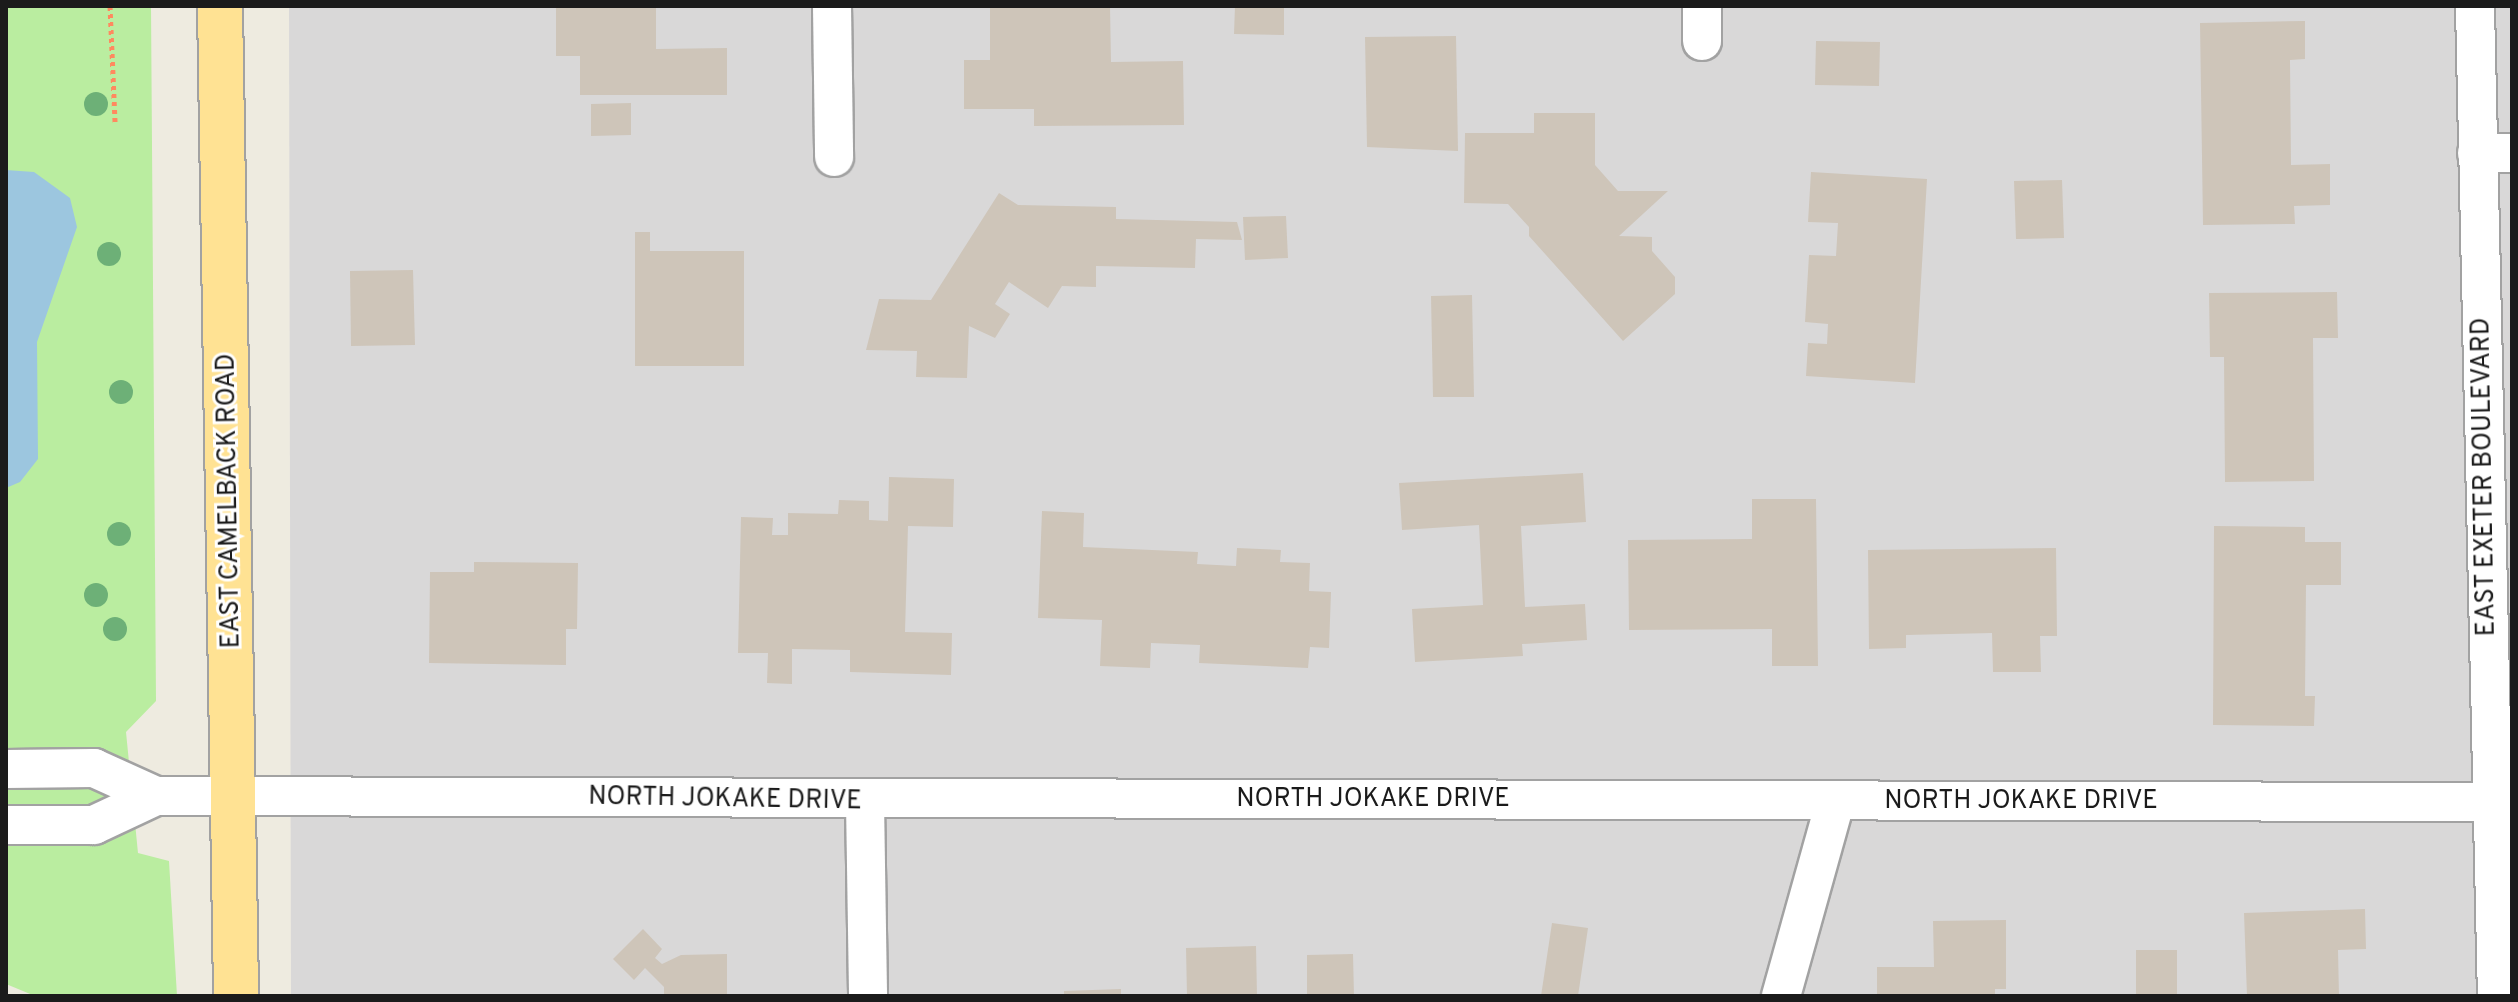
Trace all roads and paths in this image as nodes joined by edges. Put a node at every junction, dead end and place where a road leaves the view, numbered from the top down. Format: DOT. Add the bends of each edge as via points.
graph roads {
  1 [pos="110,6"];
  2 [pos="220,6"];
  3 [pos="832,6"];
  4 [pos="2475,6"];
  5 [pos="115,122"];
  6 [pos="2494,153"];
  7 [pos="834,157"];
  8 [pos="6,769"];
  9 [pos="234,795"];
  10 [pos="156,796"];
  11 [pos="865,802"];
  12 [pos="1835,802"];
  13 [pos="2503,802"];
  14 [pos="6,825"];
  15 [pos="236,996"];
  16 [pos="868,996"];
  17 [pos="1781,996"];
  18 [pos="2497,996"];
  1 -- 5 [label="path"];
  2 -- 9 [label="main road, EAST CAMELBACK ROAD"];
  3 -- 7 [label="street"];
  4 -- 6 [label="street, EAST EXETER BOULEVARD"];
  6 -- 13 [label="street, EAST EXETER BOULEVARD"];
  8 -- 10 [label="street" via="94,768"];
  9 -- 10 [label="street, NORTH JOKAKE DRIVE"];
  9 -- 11 [label="street, NORTH JOKAKE DRIVE"];
  9 -- 15 [label="main road, EAST CAMELBACK ROAD"];
  10 -- 14 [label="street" via="94,825"];
  11 -- 12 [label="street, NORTH JOKAKE DRIVE"];
  11 -- 16 [label="street"];
  12 -- 13 [label="street, NORTH JOKAKE DRIVE"];
  12 -- 17 [label="street"];
  13 -- 18 [label="street, EAST EXETER BOULEVARD"];
}
